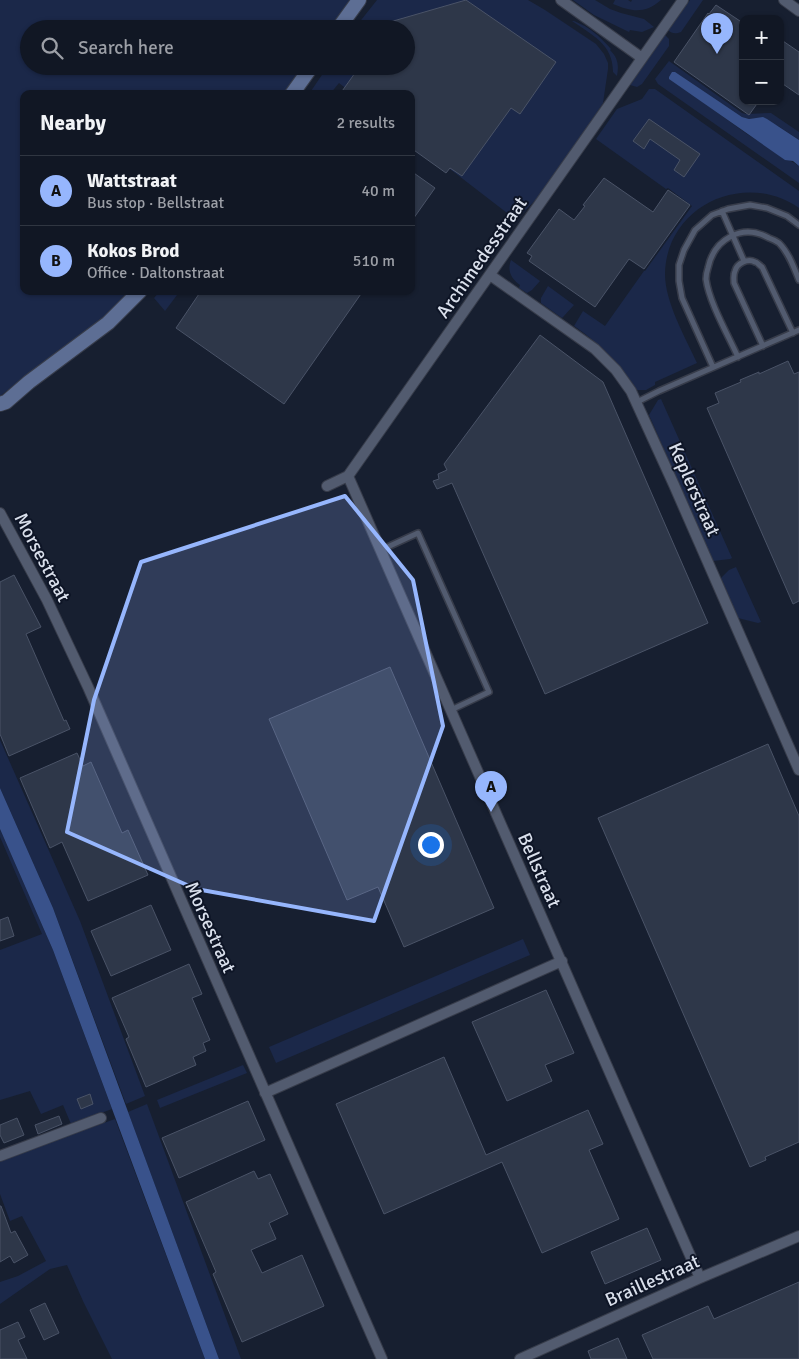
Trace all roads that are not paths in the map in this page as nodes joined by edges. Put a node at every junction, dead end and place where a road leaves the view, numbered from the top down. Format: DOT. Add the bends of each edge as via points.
graph roads {
  1 [pos="359,0"];
  2 [pos="560,0"];
  3 [pos="683,0"];
  4 [pos="784,0"];
  5 [pos="799,11"];
  6 [pos="345,20"];
  7 [pos="642,58"];
  8 [pos="306,75"];
  9 [pos="295,90"];
  10 [pos="722,211"];
  11 [pos="799,225"];
  12 [pos="732,235"];
  13 [pos="744,261"];
  14 [pos="490,275"];
  15 [pos="799,280"];
  16 [pos="136,295"];
  17 [pos="799,330"];
  18 [pos="793,333"];
  19 [pos="764,346"];
  20 [pos="738,357"];
  21 [pos="713,368"];
  22 [pos="637,402"];
  23 [pos="2,406"];
  24 [pos="348,476"];
  25 [pos="327,486"];
  26 [pos="0,512"];
  27 [pos="381,550"];
  28 [pos="451,710"];
  29 [pos="799,770"];
  30 [pos="562,961"];
  31 [pos="265,1092"];
  32 [pos="101,1118"];
  33 [pos="0,1156"];
  34 [pos="799,1236"];
  35 [pos="700,1278"];
  36 [pos="382,1359"];
  37 [pos="520,1359"];
  1 -- 6 [label="main road"];
  2 -- 7 [label="street"];
  3 -- 7 [label="street, Archimedesstraat"];
  4 -- 5 [label="street"];
  7 -- 14 [label="street, Archimedesstraat"];
  8 -- 9 [label="main road"];
  10 -- 11 [label="lane" via="750,205 787,216"];
  10 -- 12 [label="lane"];
  10 -- 21 [label="lane" via="694,230 679,265 682,298"];
  12 -- 13 [label="lane"];
  12 -- 15 [label="lane" via="761,233 778,242 789,256"];
  12 -- 20 [label="lane" via="720,243 710,258 706,277 710,294"];
  13 -- 18 [label="lane" via="756,262 762,267"];
  13 -- 19 [label="lane" via="736,266 734,283"];
  14 -- 22 [label="street, Keplerstraat" via="595,349 616,370"];
  14 -- 24 [label="street, Archimedesstraat"];
  16 -- 23 [label="main road" via="108,323"];
  17 -- 18 [label="lane"];
  18 -- 19 [label="lane"];
  19 -- 20 [label="lane"];
  20 -- 21 [label="lane"];
  21 -- 22 [label="lane"];
  22 -- 29 [label="street, Keplerstraat"];
  24 -- 25 [label="street"];
  24 -- 27 [label="street, Bellstraat"];
  26 -- 31 [label="street, Morsestraat" via="88,687"];
  27 -- 28 [label="street, Bellstraat"];
  27 -- 28 [label="lane" via="418,533 489,692"];
  28 -- 30 [label="street, Bellstraat"];
  30 -- 31 [label="street"];
  30 -- 35 [label="street, Bellstraat"];
  31 -- 36 [label="street, Morsestraat"];
  32 -- 33 [label="street"];
  34 -- 35 [label="street, Braillestraat"];
  35 -- 37 [label="street, Braillestraat"];
}
